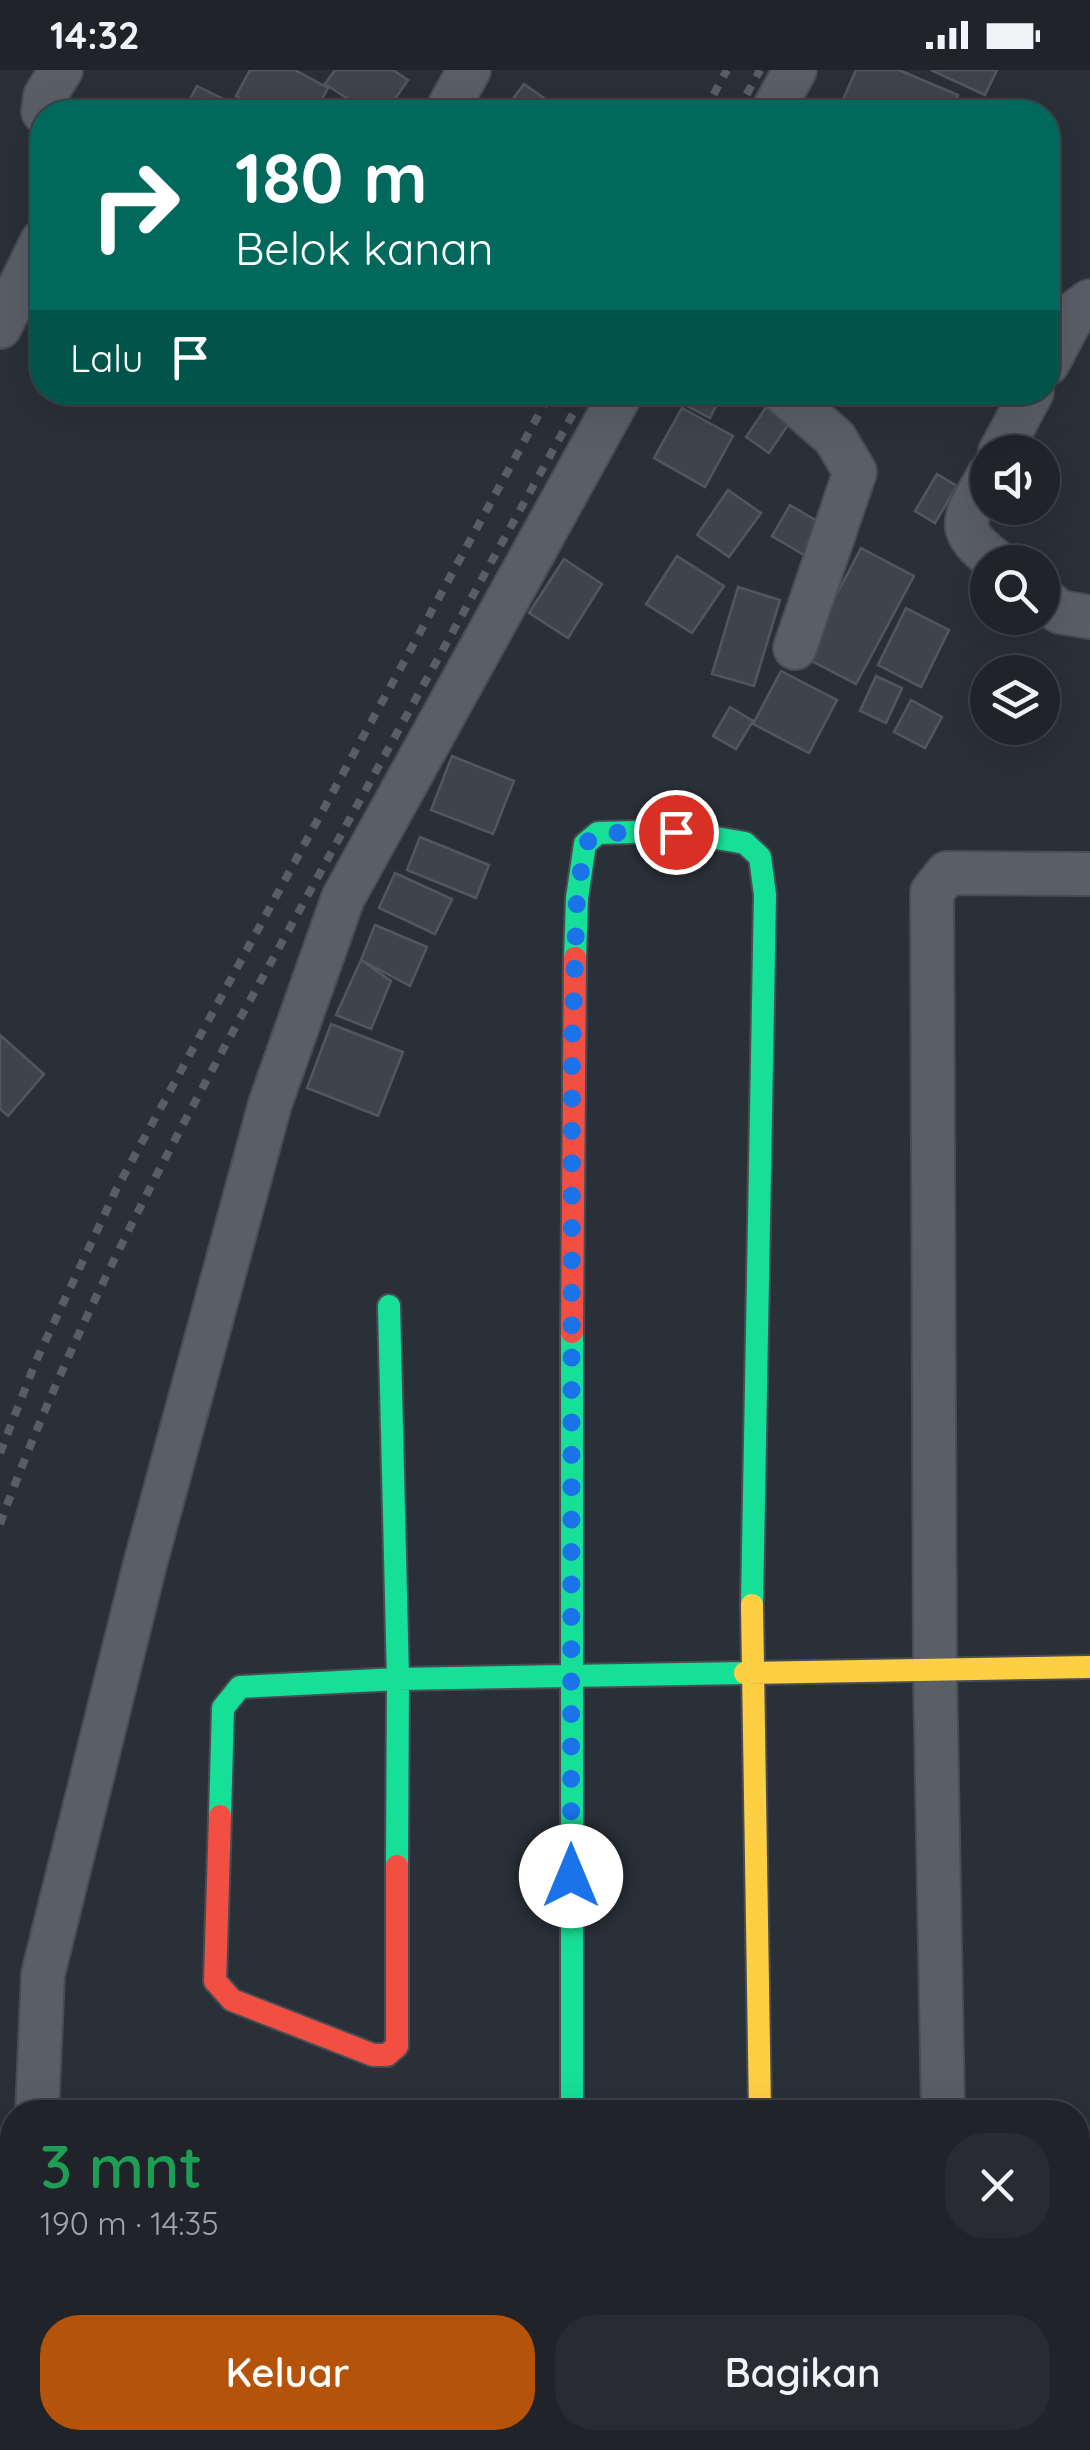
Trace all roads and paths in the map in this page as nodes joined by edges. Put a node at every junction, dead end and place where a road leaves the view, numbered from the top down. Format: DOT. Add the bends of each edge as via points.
graph roads {
  1 [pos="61,70"];
  2 [pos="469,70"];
  3 [pos="794,70"];
  4 [pos="44,100"];
  5 [pos="453,100"];
  6 [pos="778,100"];
  7 [pos="30,266"];
  8 [pos="1090,301"];
  9 [pos="0,327"];
  10 [pos="1060,339"];
  11 [pos="615,405"];
  12 [pos="797,405"];
  13 [pos="1025,405"];
  14 [pos="1009,435"];
  15 [pos="970,509"];
  16 [pos="974,545"];
  17 [pos="1060,612"];
  18 [pos="1090,617"];
  19 [pos="795,648"];
  20 [pos="1090,874"];
  21 [pos="389,1306"];
  22 [pos="1090,1668"];
  23 [pos="935,1672"];
  24 [pos="750,1675"];
  25 [pos="570,1678"];
  26 [pos="398,1679"];
  27 [pos="38,2100"];
  28 [pos="572,2100"];
  29 [pos="760,2100"];
  30 [pos="943,2100"];
  1 -- 4 [label="street"];
  2 -- 5 [label="street"];
  3 -- 6 [label="street"];
  7 -- 9 [label="street"];
  8 -- 10 [label="street" via="1074,312"];
  11 -- 27 [label="street" via="343,898 270,1104 144,1564 43,1974"];
  12 -- 19 [label="street" via="835,438 854,472"];
  13 -- 14 [label="street"];
  15 -- 16 [label="street" via="967,531"];
  17 -- 18 [label="street"];
  20 -- 23 [label="street" via="946,873 932,892"];
  21 -- 26 [label="street"];
  22 -- 23 [label="street"];
  23 -- 24 [label="street"];
  23 -- 30 [label="street"];
  24 -- 25 [label="street"];
  24 -- 25 [label="street" via="766,894 760,857 745,843 656,832 598,833 585,844 577,898"];
  24 -- 29 [label="street"];
  25 -- 26 [label="street"];
  25 -- 28 [label="street"];
  26 -- 26 [label="street" via="240,1687 223,1708 214,1980 232,2000 373,2055 397,2046"];
}
